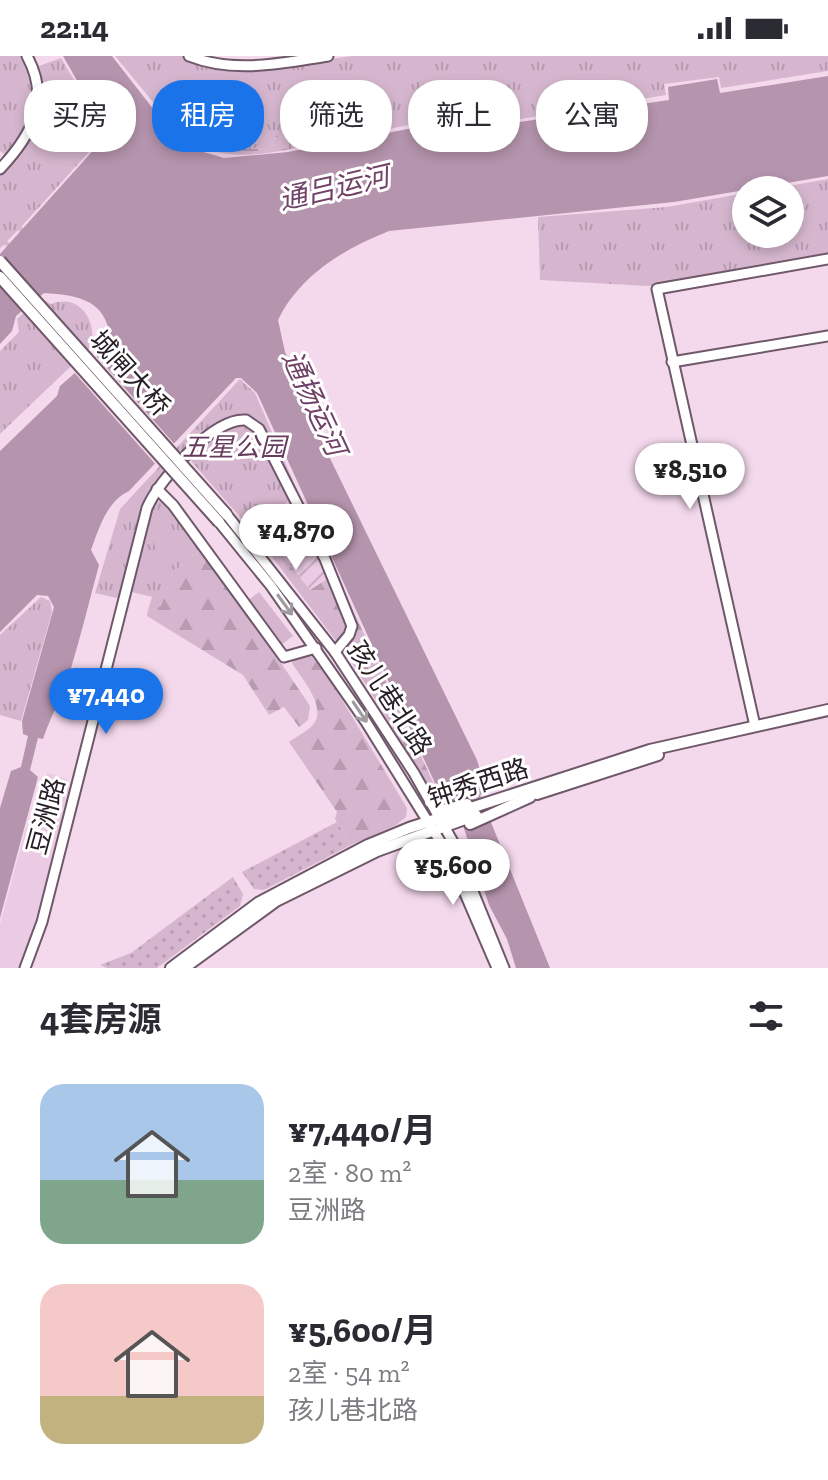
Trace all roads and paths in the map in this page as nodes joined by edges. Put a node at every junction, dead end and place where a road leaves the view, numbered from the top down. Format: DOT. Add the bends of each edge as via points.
graph roads {
  1 [pos="27,56"];
  2 [pos="189,56"];
  3 [pos="328,56"];
  4 [pos="0,169"];
  5 [pos="828,259"];
  6 [pos="0,261"];
  7 [pos="0,277"];
  8 [pos="828,336"];
  9 [pos="672,362"];
  10 [pos="157,489"];
  11 [pos="223,519"];
  12 [pos="316,648"];
  13 [pos="335,652"];
  14 [pos="828,710"];
  15 [pos="828,716"];
  16 [pos="755,726"];
  17 [pos="529,794"];
  18 [pos="430,802"];
  19 [pos="461,817"];
  20 [pos="438,827"];
  21 [pos="25,968"];
  22 [pos="171,968"];
  23 [pos="184,968"];
  24 [pos="497,968"];
  25 [pos="504,968"];
  1 -- 4 [label="street" via="38,84 37,114 24,142"];
  2 -- 3 [label="street" via="242,67"];
  5 -- 9 [label="street" via="657,289"];
  6 -- 11 [label="main road, 城闸大桥, bridge"];
  7 -- 11 [label="main road, 城闸大桥, bridge"];
  8 -- 9 [label="street"];
  9 -- 16 [label="street"];
  10 -- 12 [label="street" via="284,657"];
  10 -- 13 [label="street" via="226,422 246,420 256,426 350,616 351,631"];
  10 -- 21 [label="street, 豆洲路" via="147,508 42,922"];
  11 -- 12 [label="street, 孩儿巷北路, one-way"];
  11 -- 13 [label="street, 孩儿巷北路"];
  12 -- 20 [label="street, 孩儿巷北路, one-way"];
  13 -- 18 [label="street, 孩儿巷北路"];
  14 -- 16 [label="main road, 钟秀西路"];
  15 -- 17 [label="main road, 钟秀西路" via="651,756"];
  16 -- 17 [label="main road, 钟秀西路" via="650,750"];
  17 -- 19 [label="main road, 钟秀西路"];
  18 -- 19 [label="main road"];
  18 -- 20 [label="street, 孩儿巷北路"];
  19 -- 20 [label="main road, 钟秀西路"];
  20 -- 22 [label="main road, 钟秀西路" via="368,845 258,903"];
  20 -- 23 [label="main road, 钟秀西路" via="276,901"];
  20 -- 24 [label="street, 孩儿巷北路"];
  20 -- 25 [label="street, 孩儿巷北路"];
}
